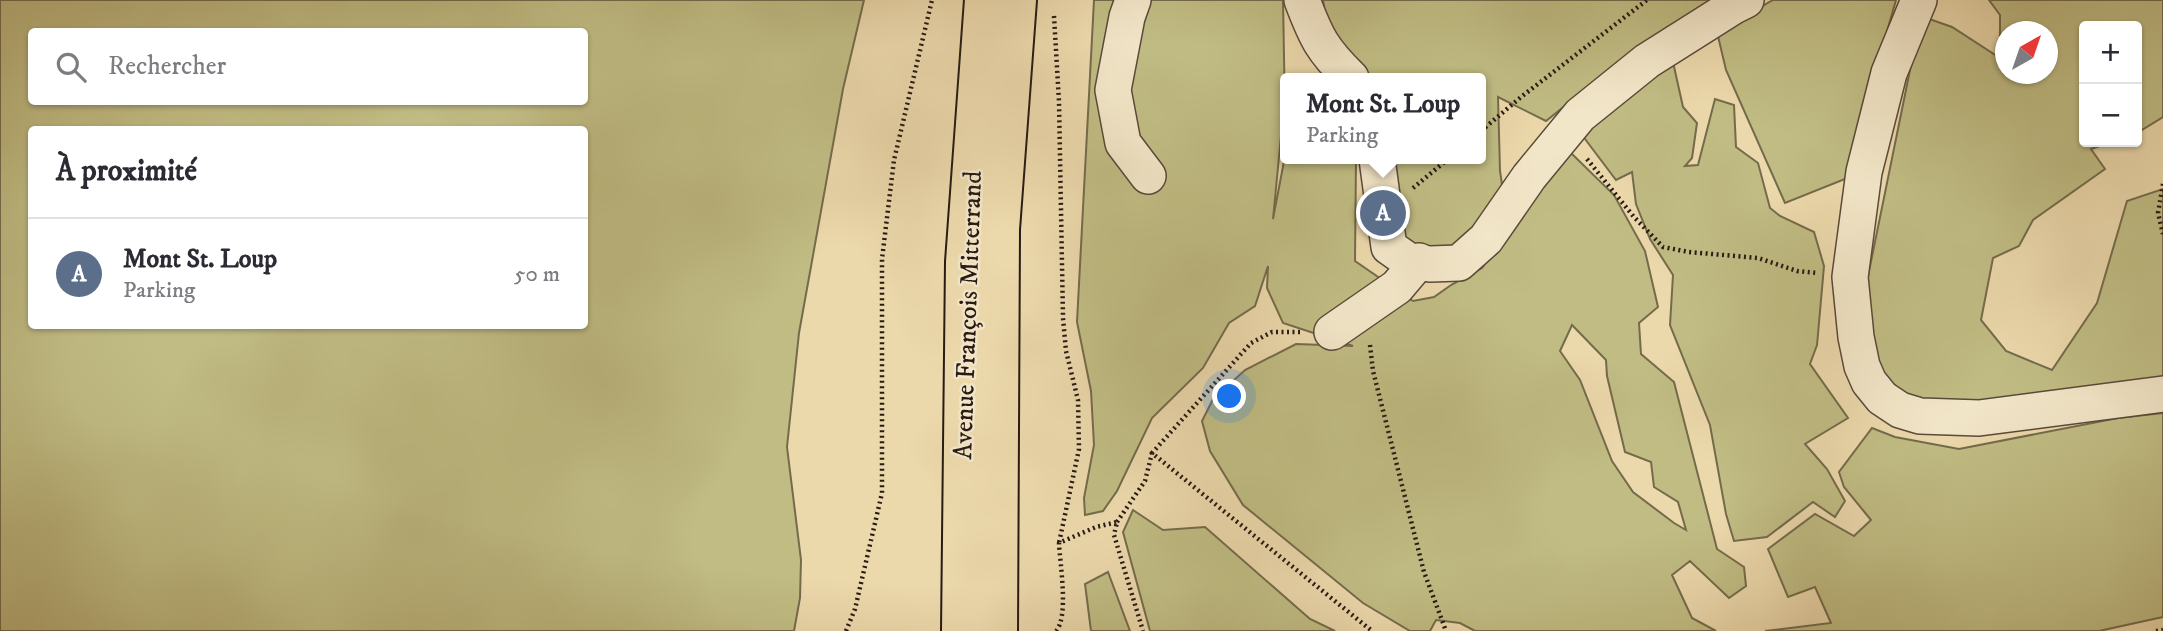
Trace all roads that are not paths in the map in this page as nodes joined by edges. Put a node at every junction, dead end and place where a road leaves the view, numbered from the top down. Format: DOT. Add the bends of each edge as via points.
graph roads {
  1 [pos="984,0"];
  2 [pos="1017,0"];
  3 [pos="1133,0"];
  4 [pos="1303,0"];
  5 [pos="1746,0"];
  6 [pos="1919,0"];
  7 [pos="1346,73"];
  8 [pos="1378,164"];
  9 [pos="1148,176"];
  10 [pos="1419,261"];
  11 [pos="1332,332"];
  12 [pos="2163,394"];
  13 [pos="961,631"];
  14 [pos="998,631"];
  1 -- 13 [label="main road, Avenue François Mitterrand" via="965,262"];
  2 -- 14 [label="main road, Avenue François Mitterrand" via="1000,229"];
  3 -- 9 [label="lane" via="1113,90 1123,143"];
  4 -- 7 [label="lane" via="1315,36"];
  5 -- 10 [label="lane" via="1647,61 1580,115 1486,239 1459,263"];
  6 -- 12 [label="lane" via="1889,73 1867,160 1850,277 1856,337 1869,382 1882,398 1920,416 1979,418"];
  8 -- 10 [label="lane" via="1389,247 1409,261"];
  10 -- 11 [label="lane" via="1397,287"];
}
